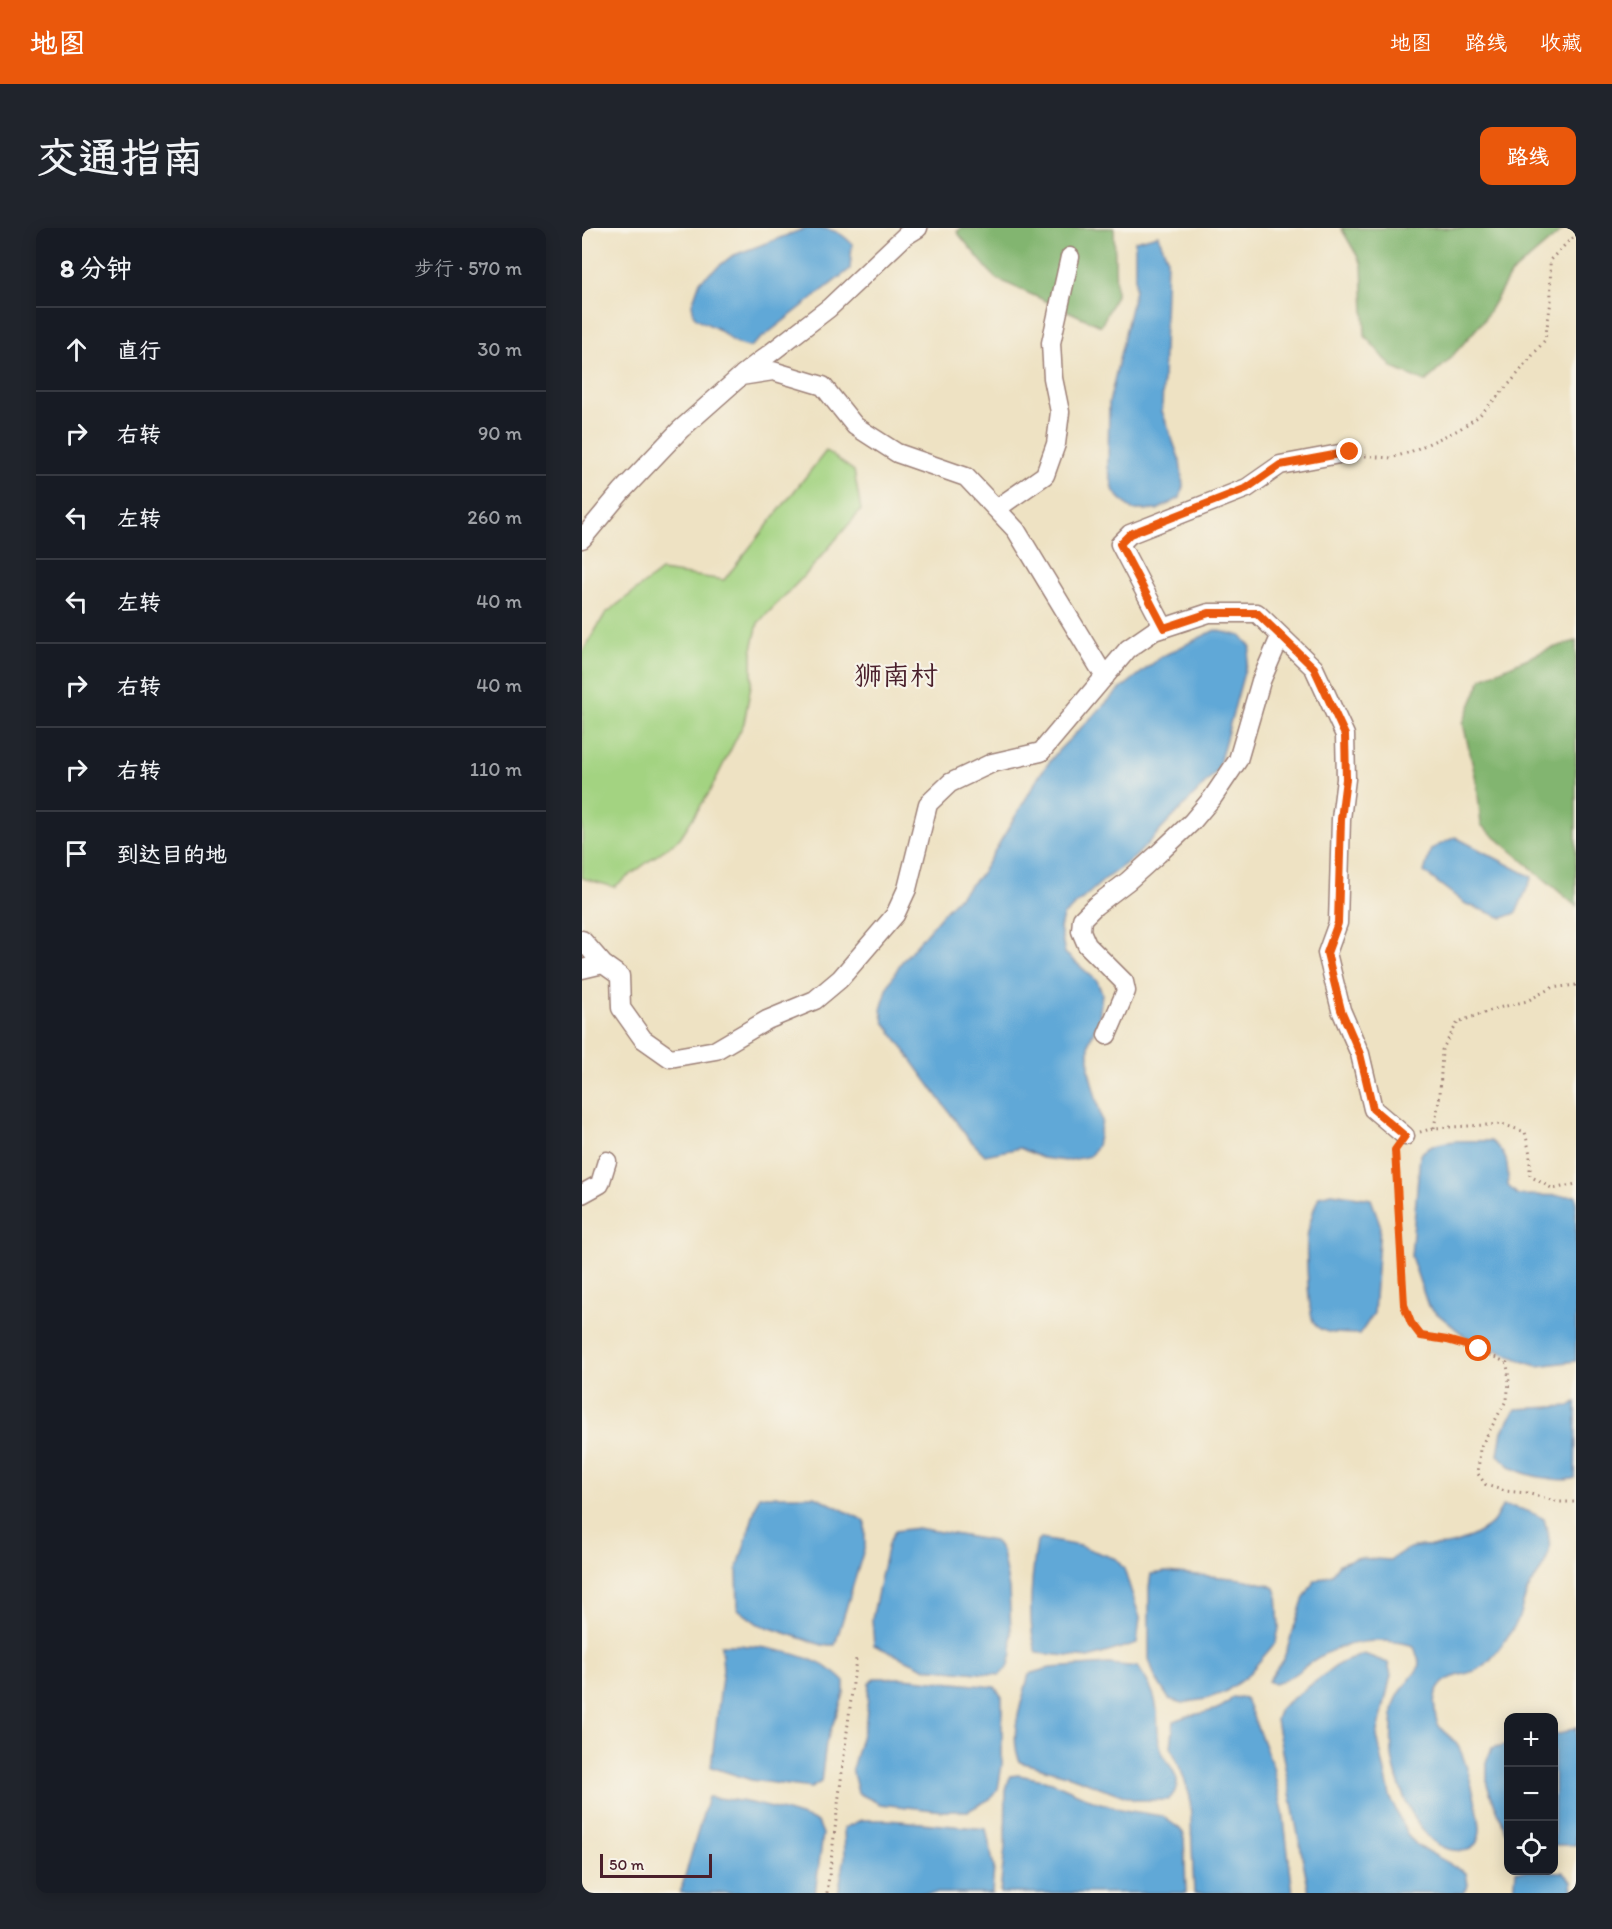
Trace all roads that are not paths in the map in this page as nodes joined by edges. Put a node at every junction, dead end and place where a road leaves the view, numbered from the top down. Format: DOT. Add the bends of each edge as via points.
graph roads {
  1 [pos="918,228"];
  2 [pos="1070,257"];
  3 [pos="741,376"];
  4 [pos="1350,452"];
  5 [pos="996,509"];
  6 [pos="582,539"];
  7 [pos="1164,628"];
  8 [pos="1280,637"];
  9 [pos="1105,677"];
  10 [pos="582,940"];
  11 [pos="603,964"];
  12 [pos="582,969"];
  13 [pos="1107,1035"];
  14 [pos="1405,1136"];
  15 [pos="607,1161"];
  16 [pos="582,1194"];
  1 -- 3 [label="street" via="829,308"];
  2 -- 5 [label="street" via="1051,344 1060,412 1056,444 1045,475"];
  3 -- 5 [label="street" via="773,371 823,386 855,426 897,453 966,477"];
  3 -- 6 [label="street" via="680,430"];
  4 -- 7 [label="street" via="1280,465 1247,488 1130,534 1120,544"];
  5 -- 9 [label="street" via="1016,530"];
  7 -- 8 [label="street" via="1209,613 1257,613"];
  7 -- 9 [label="street" via="1128,649"];
  8 -- 13 [label="street" via="1261,681 1238,760 1213,797 1175,838 1082,920 1081,931 1087,945 1124,982 1126,991"];
  8 -- 14 [label="street" via="1314,668 1345,735 1338,923 1327,953 1341,1010 1360,1054 1373,1109"];
  9 -- 11 [label="street" via="1041,752 992,763 951,783 928,804 907,890 894,915 840,979 815,1000 767,1020 716,1050 670,1058 643,1039 621,1008 620,976"];
  10 -- 11 [label="street"];
  11 -- 12 [label="street"];
  15 -- 16 [label="street" via="600,1184"];
}
